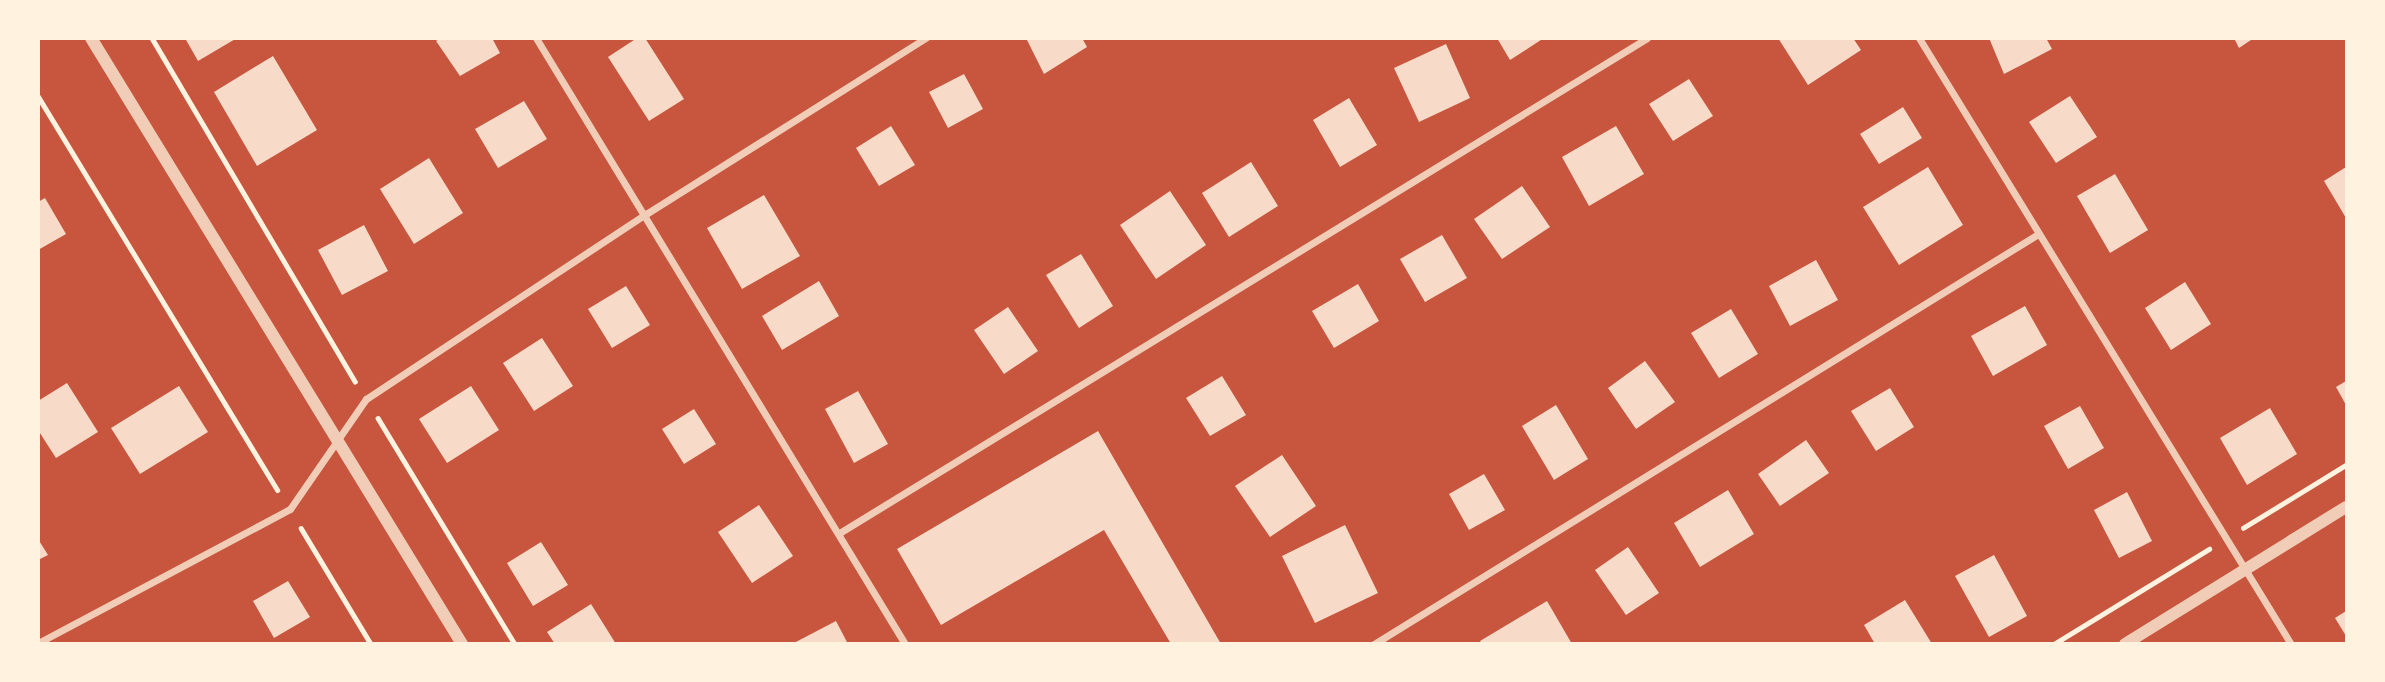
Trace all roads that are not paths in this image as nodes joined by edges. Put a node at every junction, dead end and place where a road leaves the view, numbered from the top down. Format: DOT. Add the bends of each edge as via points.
graph roads {
  1 [pos="91,38"];
  2 [pos="536,38"];
  3 [pos="926,38"];
  4 [pos="1647,38"];
  5 [pos="1919,38"];
  6 [pos="646,214"];
  7 [pos="2038,234"];
  8 [pos="338,439"];
  9 [pos="2347,507"];
  10 [pos="841,532"];
  11 [pos="2242,571"];
  12 [pos="38,643"];
  13 [pos="462,643"];
  14 [pos="905,643"];
  15 [pos="1374,643"];
  16 [pos="2125,643"];
  17 [pos="2291,643"];
  1 -- 8 [label="street"];
  2 -- 6 [label="street"];
  3 -- 6 [label="street"];
  4 -- 10 [label="street"];
  5 -- 7 [label="street"];
  6 -- 8 [label="street" via="366,399"];
  6 -- 10 [label="street"];
  7 -- 11 [label="street"];
  7 -- 15 [label="street"];
  8 -- 12 [label="street" via="290,509"];
  8 -- 13 [label="street"];
  9 -- 11 [label="street"];
  10 -- 14 [label="street"];
  11 -- 16 [label="street"];
  11 -- 17 [label="street"];
}
